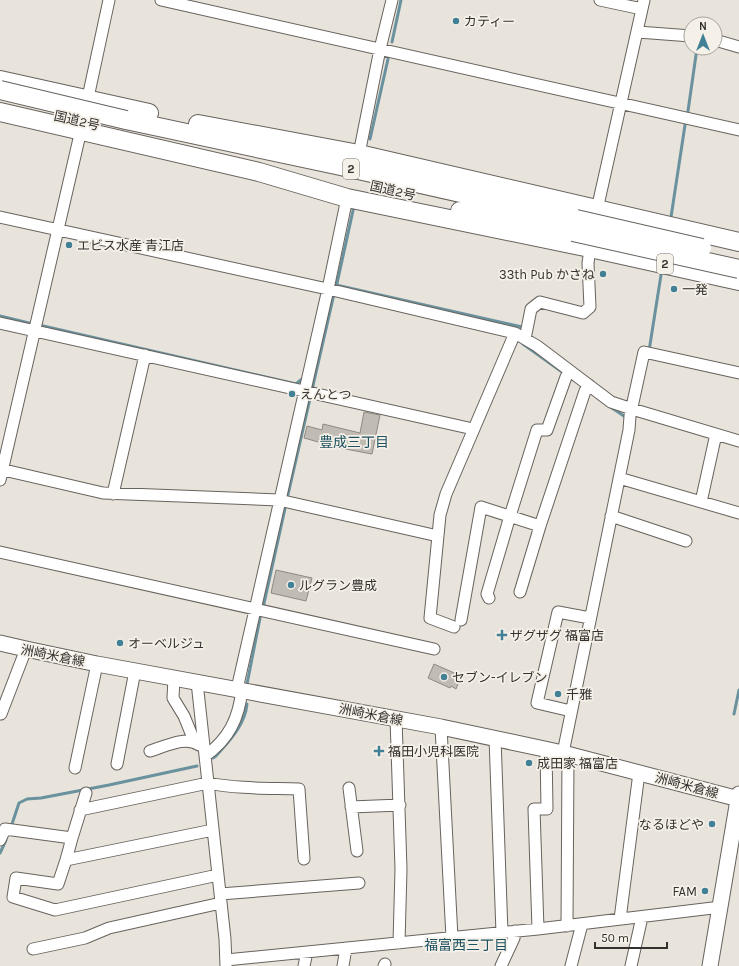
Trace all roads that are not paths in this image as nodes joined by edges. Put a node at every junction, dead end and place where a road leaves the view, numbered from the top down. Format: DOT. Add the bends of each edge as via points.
graph roads {
  1 [pos="109,0"];
  2 [pos="160,0"];
  3 [pos="392,0"];
  4 [pos="600,0"];
  5 [pos="643,5"];
  6 [pos="638,32"];
  7 [pos="683,35"];
  8 [pos="723,42"];
  9 [pos="739,47"];
  10 [pos="380,49"];
  11 [pos="0,80"];
  12 [pos="0,90"];
  13 [pos="86,99"];
  14 [pos="0,101"];
  15 [pos="621,104"];
  16 [pos="0,112"];
  17 [pos="198,124"];
  18 [pos="125,126"];
  19 [pos="81,130"];
  20 [pos="739,130"];
  21 [pos="358,154"];
  22 [pos="336,165"];
  23 [pos="259,172"];
  24 [pos="347,198"];
  25 [pos="596,210"];
  26 [pos="503,215"];
  27 [pos="0,217"];
  28 [pos="574,226"];
  29 [pos="58,230"];
  30 [pos="739,242"];
  31 [pos="590,248"];
  32 [pos="739,257"];
  33 [pos="739,269"];
  34 [pos="739,281"];
  35 [pos="332,290"];
  36 [pos="0,323"];
  37 [pos="36,326"];
  38 [pos="520,336"];
  39 [pos="145,355"];
  40 [pos="739,373"];
  41 [pos="568,374"];
  42 [pos="308,387"];
  43 [pos="587,388"];
  44 [pos="633,413"];
  45 [pos="473,429"];
  46 [pos="716,434"];
  47 [pos="739,441"];
  48 [pos="1,473"];
  49 [pos="619,478"];
  50 [pos="113,494"];
  51 [pos="284,501"];
  52 [pos="701,502"];
  53 [pos="739,513"];
  54 [pos="510,516"];
  55 [pos="611,516"];
  56 [pos="540,526"];
  57 [pos="438,536"];
  58 [pos="686,541"];
  59 [pos="0,552"];
  60 [pos="520,592"];
  61 [pos="489,598"];
  62 [pos="260,610"];
  63 [pos="590,618"];
  64 [pos="0,643"];
  65 [pos="26,649"];
  66 [pos="434,649"];
  67 [pos="97,664"];
  68 [pos="135,671"];
  69 [pos="174,678"];
  70 [pos="197,682"];
  71 [pos="240,689"];
  72 [pos="571,711"];
  73 [pos="1,714"];
  74 [pos="396,718"];
  75 [pos="440,727"];
  76 [pos="494,738"];
  77 [pos="201,749"];
  78 [pos="546,749"];
  79 [pos="150,751"];
  80 [pos="566,753"];
  81 [pos="117,764"];
  82 [pos="75,768"];
  83 [pos="639,773"];
  84 [pos="208,782"];
  85 [pos="349,788"];
  86 [pos="86,793"];
  87 [pos="739,797"];
  88 [pos="400,805"];
  89 [pos="351,806"];
  90 [pos="80,810"];
  91 [pos="213,830"];
  92 [pos="72,838"];
  93 [pos="0,840"];
  94 [pos="357,851"];
  95 [pos="304,859"];
  96 [pos="66,860"];
  97 [pos="218,875"];
  98 [pos="359,883"];
  99 [pos="221,898"];
  100 [pos="721,908"];
  101 [pos="642,917"];
  102 [pos="620,919"];
  103 [pos="582,924"];
  104 [pos="567,926"];
  105 [pos="538,929"];
  106 [pos="515,932"];
  107 [pos="502,933"];
  108 [pos="452,938"];
  109 [pos="399,943"];
  110 [pos="346,948"];
  111 [pos="33,949"];
  112 [pos="307,952"];
  113 [pos="226,963"];
  114 [pos="304,966"];
  115 [pos="343,966"];
  116 [pos="501,966"];
  117 [pos="571,966"];
  118 [pos="631,966"];
  119 [pos="710,966"];
  1 -- 13 [label="street"];
  2 -- 10 [label="street"];
  3 -- 10 [label="street"];
  4 -- 5 [label="street"];
  5 -- 6 [label="street"];
  6 -- 7 [label="street"];
  6 -- 15 [label="street"];
  8 -- 9 [label="street"];
  10 -- 15 [label="street"];
  10 -- 21 [label="street"];
  11 -- 13 [label="highway"];
  12 -- 18 [label="highway, 国道2号 / 2, bridge"];
  13 -- 17 [label="highway"];
  13 -- 19 [label="street"];
  14 -- 18 [label="highway, 国道2号 / 2"];
  15 -- 20 [label="street"];
  15 -- 25 [label="street"];
  16 -- 19 [label="highway"];
  17 -- 21 [label="highway"];
  17 -- 22 [label="highway" via="321,154"];
  18 -- 22 [label="highway, 国道2号 / 2"];
  18 -- 26 [label="highway, 国道2号 / 2"];
  19 -- 23 [label="highway"];
  19 -- 29 [label="street"];
  21 -- 25 [label="highway"];
  22 -- 28 [label="highway, 国道2号 / 2"];
  23 -- 24 [label="highway, 2"];
  23 -- 26 [label="highway" via="434,208"];
  24 -- 31 [label="highway, 2"];
  24 -- 35 [label="street"];
  25 -- 30 [label="highway"];
  25 -- 31 [label="street"];
  26 -- 28 [label="highway, 国道2号 / 2"];
  27 -- 29 [label="street"];
  28 -- 32 [label="highway, 国道2号 / 2, bridge"];
  28 -- 33 [label="highway, 国道2号 / 2, bridge"];
  29 -- 35 [label="street"];
  29 -- 37 [label="street"];
  31 -- 34 [label="highway, 2"];
  31 -- 38 [label="street" via="590,307 583,313 540,302 532,309"];
  35 -- 38 [label="street"];
  35 -- 42 [label="street"];
  36 -- 37 [label="street"];
  37 -- 39 [label="street"];
  37 -- 48 [label="street"];
  38 -- 41 [label="street" via="537,346"];
  38 -- 45 [label="street"];
  39 -- 42 [label="street"];
  39 -- 50 [label="street"];
  40 -- 44 [label="street" via="644,352"];
  41 -- 43 [label="street"];
  41 -- 54 [label="street" via="547,430 537,430"];
  42 -- 45 [label="street"];
  42 -- 51 [label="street"];
  43 -- 44 [label="street"];
  43 -- 56 [label="street"];
  44 -- 46 [label="street"];
  44 -- 49 [label="street"];
  45 -- 57 [label="street" via="442,504"];
  46 -- 47 [label="street"];
  46 -- 52 [label="street"];
  48 -- 50 [label="street"];
  49 -- 52 [label="street"];
  49 -- 55 [label="street"];
  50 -- 51 [label="street"];
  51 -- 57 [label="street"];
  51 -- 62 [label="street"];
  52 -- 53 [label="street"];
  54 -- 56 [label="street"];
  54 -- 57 [label="street" via="481,507 457,623 430,618"];
  54 -- 61 [label="street" via="487,594"];
  55 -- 58 [label="street"];
  55 -- 63 [label="street"];
  56 -- 60 [label="street"];
  59 -- 62 [label="street"];
  62 -- 66 [label="street"];
  62 -- 71 [label="street"];
  63 -- 72 [label="street"];
  63 -- 72 [label="street" via="558,612 537,703"];
  64 -- 65 [label="main road, 洲崎米倉線"];
  65 -- 67 [label="main road, 洲崎米倉線"];
  65 -- 73 [label="street"];
  67 -- 68 [label="main road, 洲崎米倉線"];
  67 -- 82 [label="street"];
  68 -- 69 [label="main road, 洲崎米倉線"];
  68 -- 81 [label="street"];
  69 -- 70 [label="main road, 洲崎米倉線"];
  69 -- 77 [label="street" via="172,698"];
  70 -- 71 [label="main road, 洲崎米倉線"];
  70 -- 77 [label="street"];
  71 -- 74 [label="main road, 洲崎米倉線"];
  71 -- 77 [label="street" via="240,707 227,735 214,749"];
  72 -- 80 [label="street"];
  74 -- 75 [label="main road, 洲崎米倉線"];
  74 -- 88 [label="street"];
  75 -- 76 [label="main road, 洲崎米倉線"];
  75 -- 108 [label="street"];
  76 -- 78 [label="main road, 洲崎米倉線"];
  76 -- 107 [label="street"];
  77 -- 79 [label="street" via="186,741"];
  77 -- 84 [label="street"];
  78 -- 80 [label="main road, 洲崎米倉線"];
  78 -- 105 [label="street" via="547,809 534,809"];
  80 -- 83 [label="main road, 洲崎米倉線"];
  80 -- 104 [label="street"];
  83 -- 87 [label="main road, 洲崎米倉線"];
  83 -- 102 [label="street"];
  84 -- 90 [label="street"];
  84 -- 91 [label="street"];
  84 -- 95 [label="street" via="250,788 299,789"];
  85 -- 89 [label="street"];
  86 -- 90 [label="street"];
  87 -- 100 [label="main road"];
  88 -- 89 [label="street"];
  88 -- 109 [label="street"];
  89 -- 94 [label="street"];
  90 -- 92 [label="street"];
  91 -- 96 [label="street"];
  91 -- 97 [label="street"];
  92 -- 93 [label="street" via="5,829"];
  92 -- 96 [label="street"];
  96 -- 97 [label="street" via="58,884 16,878 13,897 55,910"];
  97 -- 99 [label="street"];
  98 -- 99 [label="street"];
  99 -- 111 [label="street" via="109,928 85,938"];
  99 -- 113 [label="street"];
  100 -- 101 [label="street"];
  100 -- 119 [label="main road"];
  101 -- 102 [label="street"];
  101 -- 118 [label="street"];
  102 -- 103 [label="street"];
  103 -- 104 [label="street"];
  103 -- 117 [label="street"];
  104 -- 105 [label="street"];
  105 -- 106 [label="street"];
  106 -- 107 [label="street"];
  106 -- 116 [label="street"];
  107 -- 108 [label="street"];
  108 -- 109 [label="street"];
  109 -- 110 [label="street"];
  110 -- 112 [label="street"];
  110 -- 115 [label="street"];
  112 -- 113 [label="street"];
  112 -- 114 [label="street"];
}
